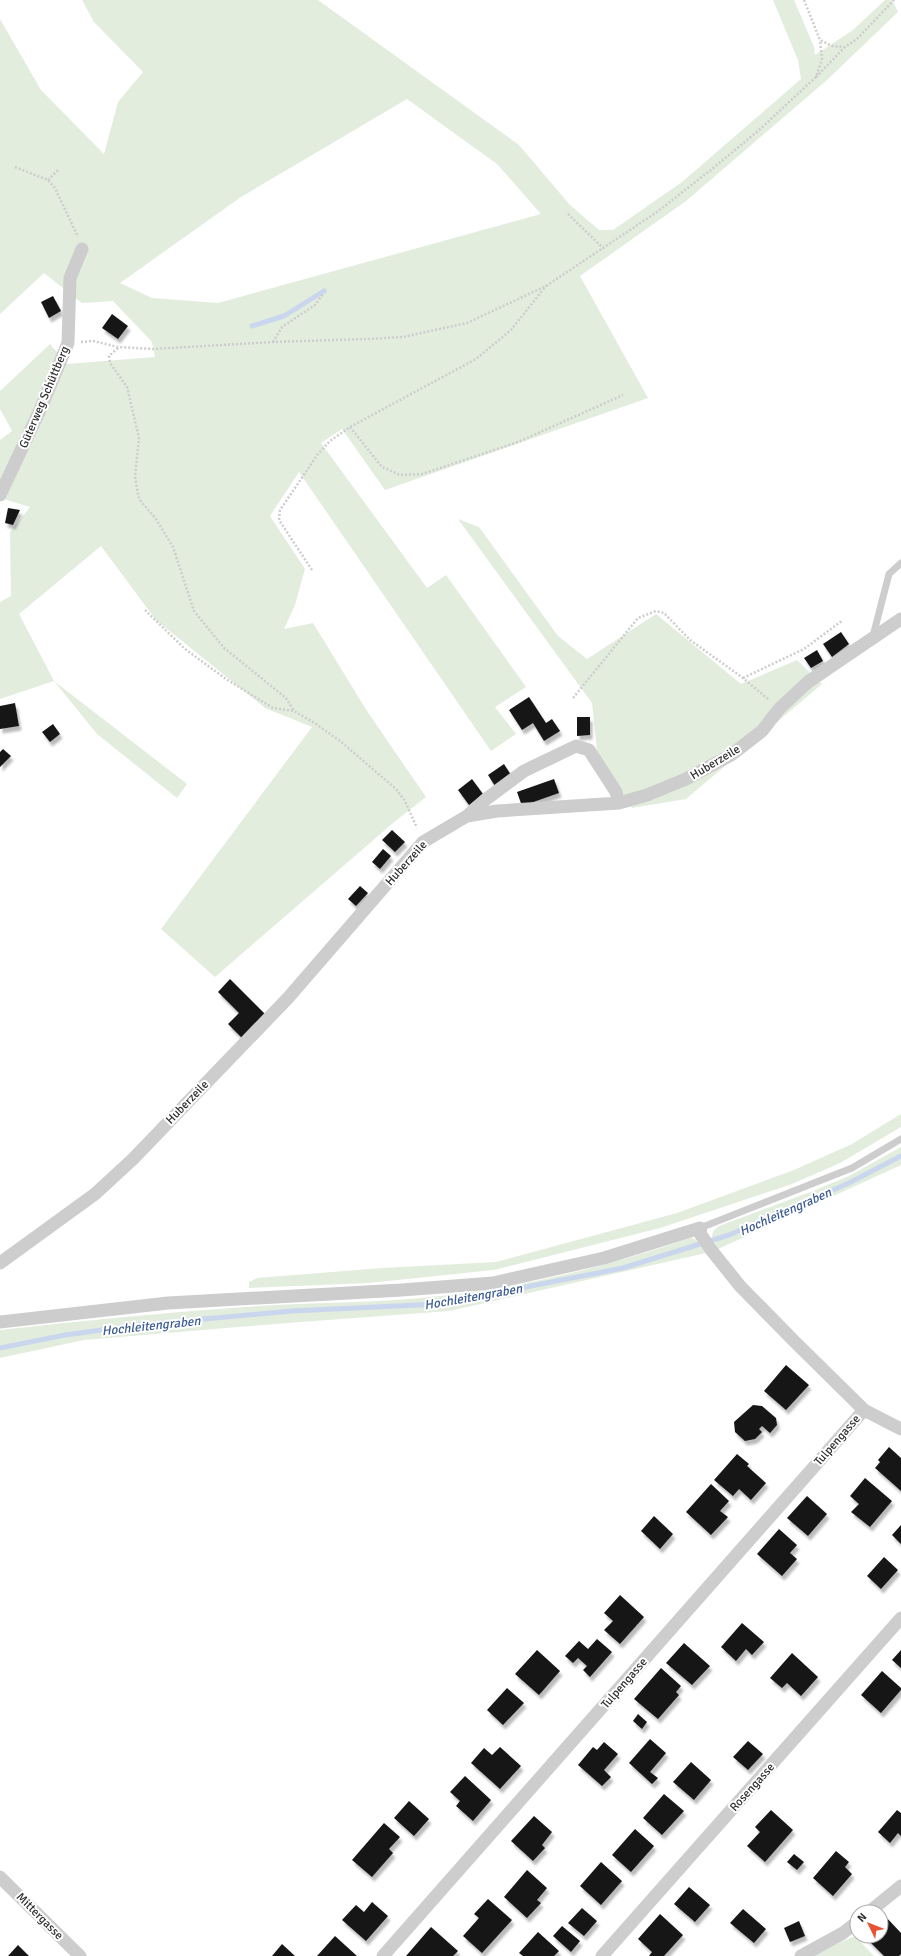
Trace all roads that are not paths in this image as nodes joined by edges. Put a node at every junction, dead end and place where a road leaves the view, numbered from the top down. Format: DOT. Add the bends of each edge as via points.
graph roads {
  1 [pos="82,249"];
  2 [pos="0,495"];
  3 [pos="901,563"];
  4 [pos="901,620"];
  5 [pos="873,638"];
  6 [pos="619,803"];
  7 [pos="467,816"];
  8 [pos="901,1139"];
  9 [pos="700,1231"];
  10 [pos="0,1263"];
  11 [pos="0,1322"];
  12 [pos="864,1410"];
  13 [pos="901,1429"];
  14 [pos="901,1618"];
  15 [pos="0,1877"];
  16 [pos="901,1886"];
  17 [pos="879,1904"];
  18 [pos="849,1929"];
  19 [pos="80,1956"];
  20 [pos="383,1956"];
  21 [pos="602,1956"];
  22 [pos="801,1956"];
  1 -- 2 [label="street, Güterweg Schüttberg" via="70,278 68,343"];
  3 -- 5 [label="lane" via="889,574"];
  4 -- 5 [label="street, Huberzeile"];
  5 -- 6 [label="street, Huberzeile" via="808,682 779,709 762,731 731,755 686,779"];
  6 -- 7 [label="street, Huberzeile" via="498,811"];
  6 -- 7 [label="street" via="616,792 589,750 576,746 524,771"];
  7 -- 10 [label="street, Huberzeile" via="423,842 288,998 133,1159 95,1194"];
  8 -- 9 [label="lane" via="852,1168"];
  9 -- 11 [label="street" via="604,1258 493,1283 168,1303"];
  9 -- 12 [label="street" via="712,1251 740,1286"];
  12 -- 13 [label="street"];
  12 -- 20 [label="street, Tulpengasse"];
  14 -- 21 [label="street, Rosengasse"];
  15 -- 19 [label="street, Mittergasse"];
  16 -- 17 [label="street"];
  18 -- 22 [label="street"];
}
